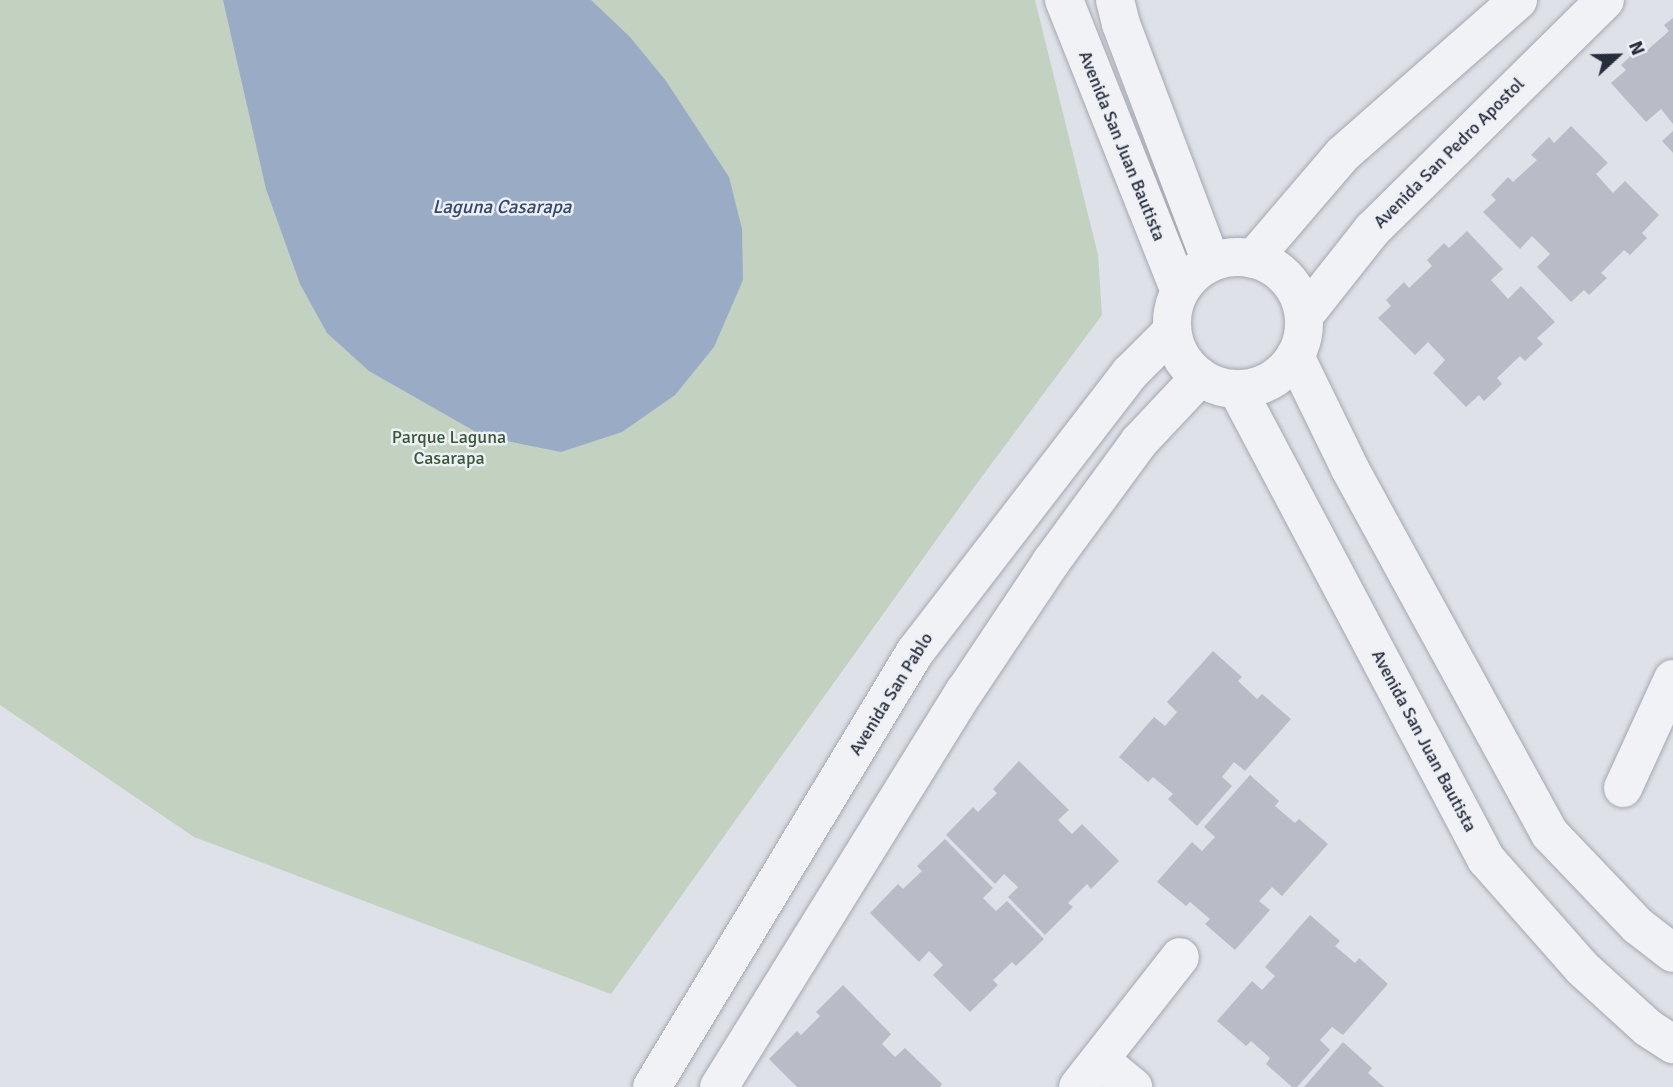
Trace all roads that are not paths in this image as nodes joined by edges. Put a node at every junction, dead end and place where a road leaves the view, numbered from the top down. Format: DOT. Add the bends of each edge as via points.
graph roads {
  1 [pos="1064,0"];
  2 [pos="1115,0"];
  3 [pos="1518,0"];
  4 [pos="1605,0"];
  5 [pos="1253,259"];
  6 [pos="1211,262"];
  7 [pos="1180,291"];
  8 [pos="1304,316"];
  9 [pos="1172,331"];
  10 [pos="1295,356"];
  11 [pos="1200,377"];
  12 [pos="1237,389"];
  13 [pos="1673,679"];
  14 [pos="1623,788"];
  15 [pos="1673,953"];
  16 [pos="1180,957"];
  17 [pos="1673,1044"];
  18 [pos="1089,1073"];
  19 [pos="652,1087"];
  20 [pos="719,1087"];
  21 [pos="1133,1087"];
  1 -- 7 [label="street, Avenida San Juan Bautista"];
  2 -- 6 [label="street"];
  3 -- 5 [label="street" via="1343,155"];
  4 -- 8 [label="street, Avenida San Pedro Apostol" via="1372,230"];
  5 -- 6 [label="street" via="1231,257"];
  5 -- 8 [label="street" via="1272,266 1287,279"];
  6 -- 7 [label="street" via="1193,274"];
  7 -- 9 [label="street"];
  8 -- 10 [label="street"];
  9 -- 11 [label="street" via="1186,365"];
  9 -- 19 [label="street, Avenida San Pablo" via="1130,373 915,652"];
  10 -- 12 [label="street" via="1270,381"];
  10 -- 15 [label="street" via="1350,469 1550,834 1638,926"];
  11 -- 12 [label="street"];
  11 -- 20 [label="street" via="1139,442 1051,562 965,691"];
  12 -- 17 [label="street, Avenida San Juan Bautista" via="1486,859 1582,968 1648,1028"];
  13 -- 14 [label="street"];
  16 -- 18 [label="street"];
  18 -- 21 [label="street"];
}
